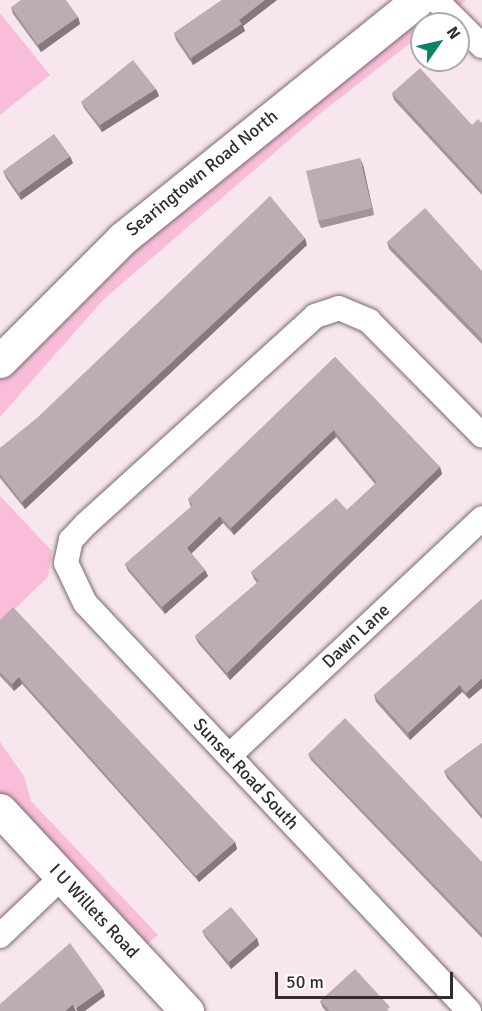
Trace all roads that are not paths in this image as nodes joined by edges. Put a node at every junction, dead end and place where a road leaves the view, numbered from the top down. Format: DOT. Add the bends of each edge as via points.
graph roads {
  1 [pos="418,0"];
  2 [pos="436,0"];
  3 [pos="482,46"];
  4 [pos="0,361"];
  5 [pos="482,435"];
  6 [pos="482,518"];
  7 [pos="230,755"];
  8 [pos="0,810"];
  9 [pos="62,877"];
  10 [pos="0,936"];
  11 [pos="188,1011"];
  12 [pos="469,1011"];
  1 -- 4 [label="main road, Searingtown Road North" via="123,238"];
  2 -- 3 [label="street"];
  5 -- 7 [label="street, Sunset Road South" via="358,313 339,308 292,331 86,524 67,550 73,584"];
  6 -- 7 [label="street, Dawn Lane"];
  7 -- 12 [label="street, Sunset Road South"];
  8 -- 9 [label="main road, I U Willets Road"];
  9 -- 10 [label="street"];
  9 -- 11 [label="main road, I U Willets Road"];
}
